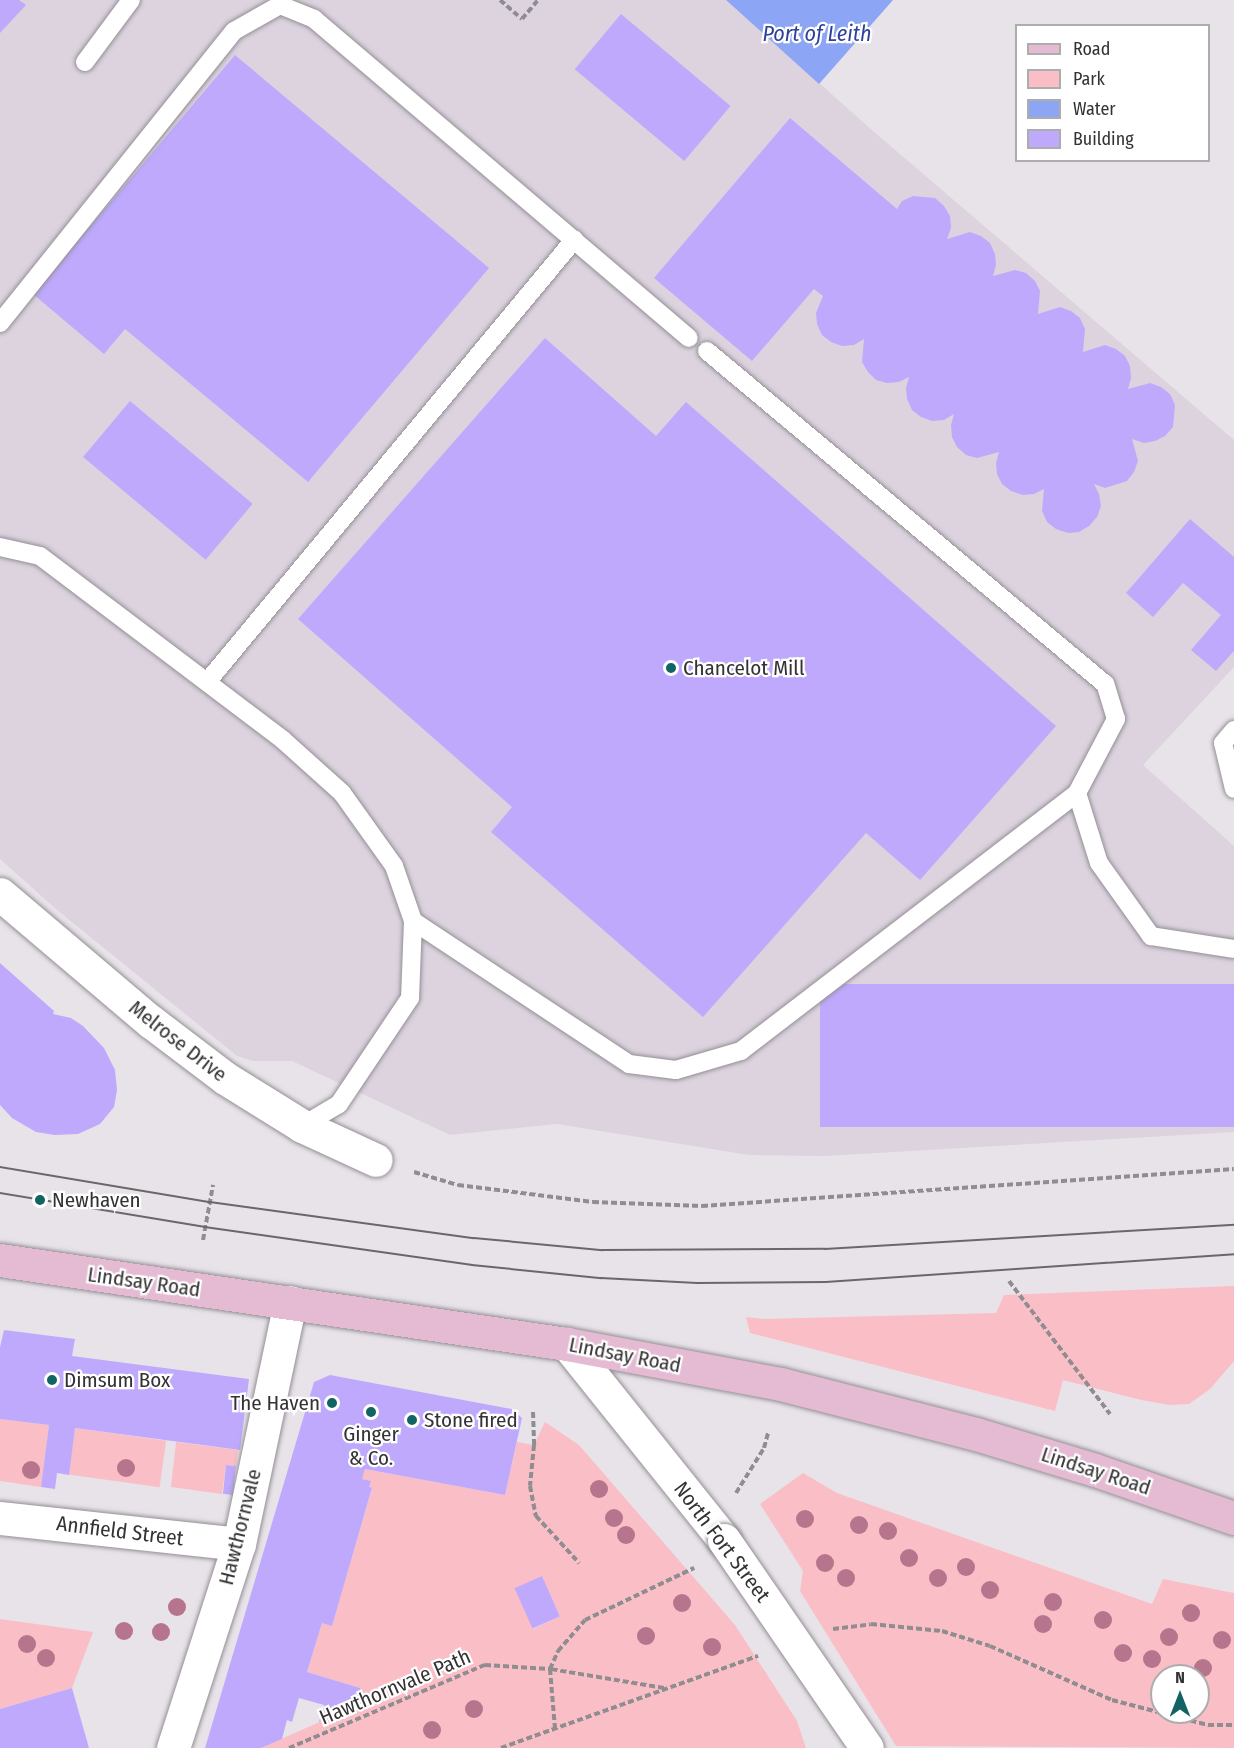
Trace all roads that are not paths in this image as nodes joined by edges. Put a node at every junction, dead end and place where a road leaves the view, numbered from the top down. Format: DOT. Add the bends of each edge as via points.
graph roads {
  1 [pos="131,0"];
  2 [pos="85,62"];
  3 [pos="574,240"];
  4 [pos="0,323"];
  5 [pos="689,338"];
  6 [pos="707,351"];
  7 [pos="0,547"];
  8 [pos="207,682"];
  9 [pos="1234,730"];
  10 [pos="1234,789"];
  11 [pos="1077,793"];
  12 [pos="0,894"];
  13 [pos="412,921"];
  14 [pos="1234,949"];
  15 [pos="302,1126"];
  16 [pos="376,1160"];
  17 [pos="0,1260"];
  18 [pos="290,1302"];
  19 [pos="567,1344"];
  20 [pos="0,1518"];
  21 [pos="1234,1518"];
  22 [pos="239,1544"];
  23 [pos="173,1748"];
  24 [pos="867,1748"];
  1 -- 2 [label="lane"];
  3 -- 4 [label="lane" via="314,19 280,5 234,31"];
  3 -- 5 [label="lane"];
  3 -- 8 [label="lane"];
  6 -- 11 [label="lane" via="1105,684 1116,719"];
  7 -- 8 [label="lane" via="40,556"];
  8 -- 13 [label="lane" via="283,740 342,794 394,866"];
  9 -- 10 [label="lane" via="1223,743"];
  11 -- 13 [label="lane" via="741,1051 676,1070 629,1064"];
  11 -- 14 [label="lane" via="1099,863 1151,936"];
  12 -- 15 [label="street, Melrose Drive" via="160,1028 238,1087"];
  13 -- 15 [label="lane" via="410,998 339,1104"];
  15 -- 16 [label="street, Melrose Drive"];
  17 -- 18 [label="main road, Lindsay Road"];
  18 -- 19 [label="main road, Lindsay Road"];
  18 -- 22 [label="street, Hawthornvale"];
  19 -- 21 [label="main road, Lindsay Road" via="781,1384 976,1434"];
  19 -- 24 [label="street, North Fort Street, bridge" via="719,1534"];
  20 -- 22 [label="street, Annfield Street"];
  22 -- 23 [label="street, Hawthornvale"];
}
